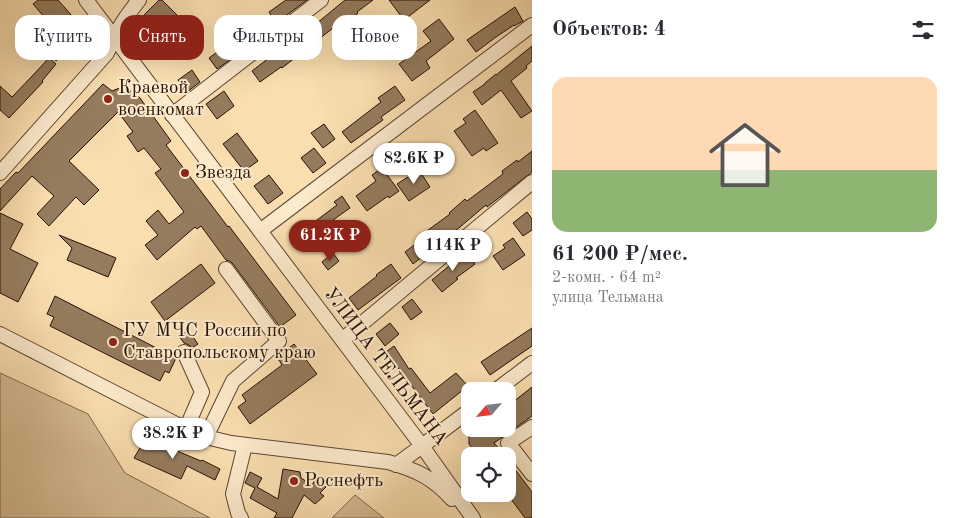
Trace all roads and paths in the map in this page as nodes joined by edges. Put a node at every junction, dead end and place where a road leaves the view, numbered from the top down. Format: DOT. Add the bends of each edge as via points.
graph roads {
  1 [pos="86,0"];
  2 [pos="139,0"];
  3 [pos="321,0"];
  4 [pos="532,25"];
  5 [pos="114,36"];
  6 [pos="172,115"];
  7 [pos="0,173"];
  8 [pos="532,182"];
  9 [pos="260,231"];
  10 [pos="226,269"];
  11 [pos="0,334"];
  12 [pos="342,340"];
  13 [pos="184,352"];
  14 [pos="532,363"];
  15 [pos="507,382"];
  16 [pos="461,417"];
  17 [pos="532,427"];
  18 [pos="186,429"];
  19 [pos="206,437"];
  20 [pos="245,444"];
  21 [pos="422,446"];
  22 [pos="396,464"];
  23 [pos="532,474"];
  24 [pos="240,518"];
  25 [pos="468,518"];
  26 [pos="473,518"];
  1 -- 5 [label="street, УЛИЦА ТЕЛЬМАНА"];
  2 -- 5 [label="street"];
  3 -- 6 [label="street"];
  4 -- 9 [label="street"];
  5 -- 6 [label="street, УЛИЦА ТЕЛЬМАНА"];
  5 -- 7 [label="street" via="107,53"];
  6 -- 9 [label="street, УЛИЦА ТЕЛЬМАНА"];
  8 -- 12 [label="street"];
  9 -- 12 [label="street, УЛИЦА ТЕЛЬМАНА"];
  10 -- 19 [label="street" via="280,341 233,382"];
  11 -- 18 [label="street"];
  12 -- 21 [label="street, УЛИЦА ТЕЛЬМАНА"];
  13 -- 18 [label="street" via="202,392"];
  14 -- 15 [label="street"];
  16 -- 21 [label="street"];
  17 -- 23 [label="street" via="508,443"];
  18 -- 19 [label="street"];
  19 -- 20 [label="street"];
  20 -- 22 [label="street"];
  20 -- 24 [label="street" via="233,494"];
  21 -- 22 [label="street"];
  21 -- 26 [label="street, УЛИЦА ТЕЛЬМАНА"];
  22 -- 25 [label="street" via="433,481"];
}
